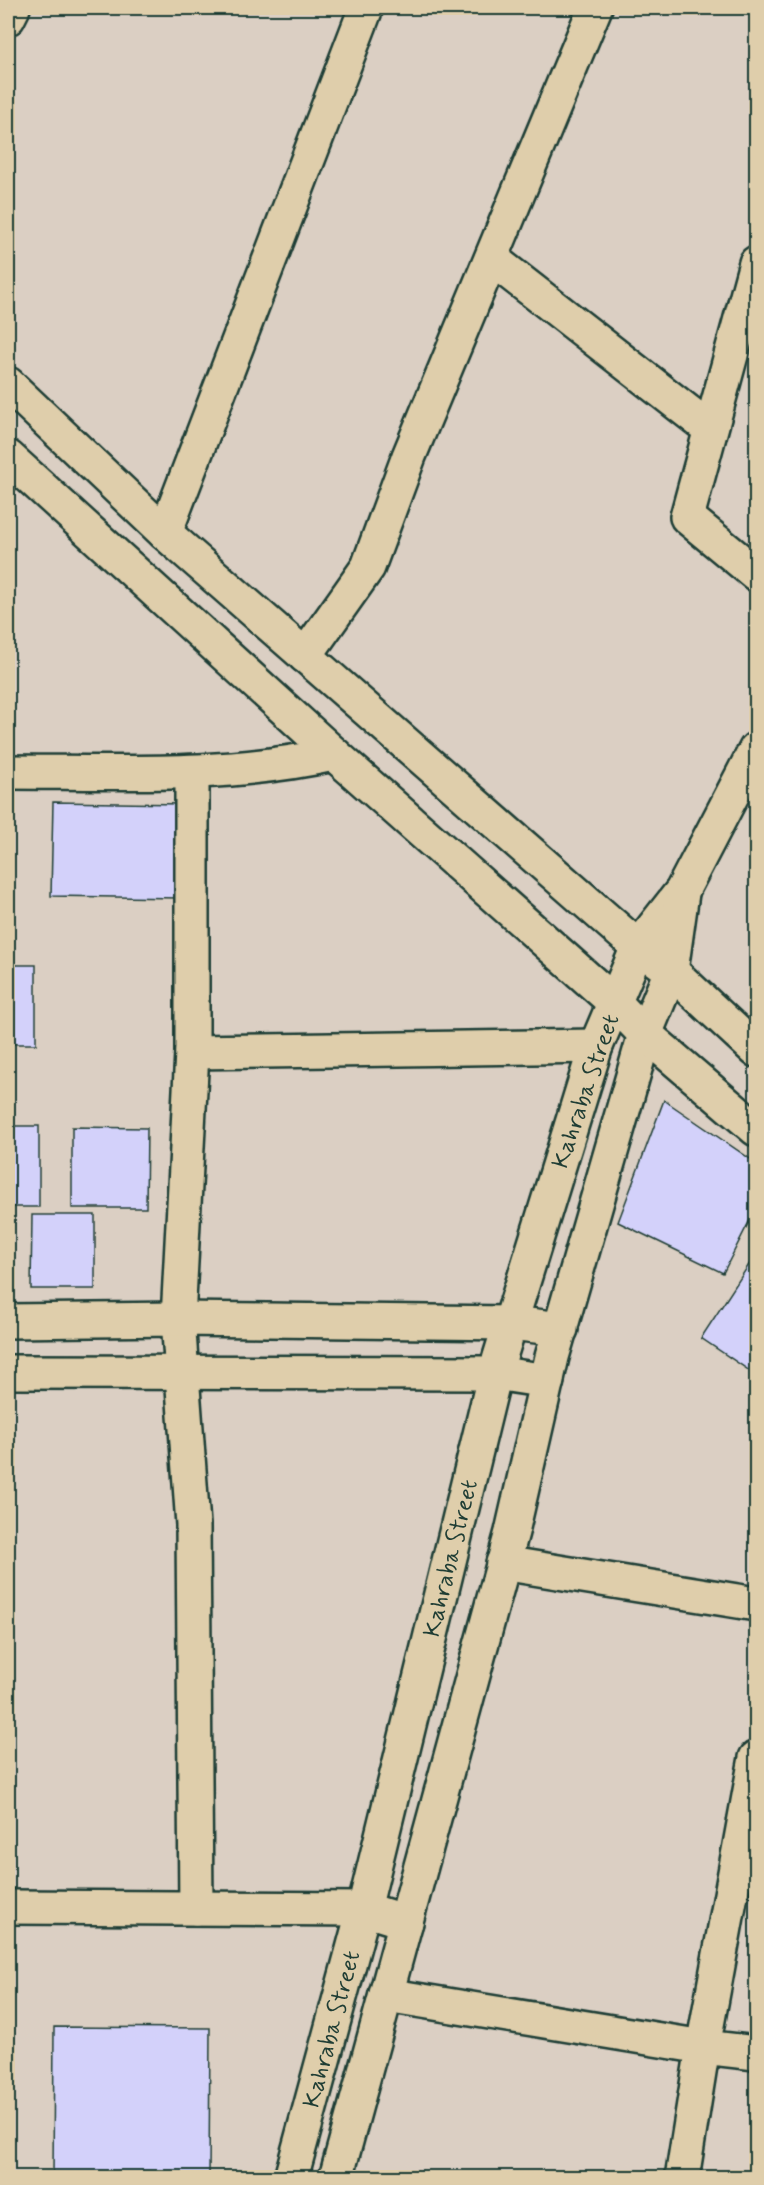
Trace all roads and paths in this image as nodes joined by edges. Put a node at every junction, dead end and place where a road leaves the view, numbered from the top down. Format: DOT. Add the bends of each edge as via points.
graph roads {
  1 [pos="13,8"];
  2 [pos="366,8"];
  3 [pos="595,8"];
  4 [pos="8,18"];
  5 [pos="492,259"];
  6 [pos="756,263"];
  7 [pos="8,384"];
  8 [pos="710,429"];
  9 [pos="8,458"];
  10 [pos="165,533"];
  11 [pos="756,574"];
  12 [pos="305,656"];
  13 [pos="756,749"];
  14 [pos="334,754"];
  15 [pos="8,772"];
  16 [pos="192,772"];
  17 [pos="682,891"];
  18 [pos="638,947"];
  19 [pos="671,971"];
  20 [pos="615,1003"];
  21 [pos="645,1034"];
  22 [pos="596,1046"];
  23 [pos="756,1050"];
  24 [pos="192,1052"];
  25 [pos="756,1129"];
  26 [pos="178,1319"];
  27 [pos="8,1321"];
  28 [pos="511,1323"];
  29 [pos="561,1329"];
  30 [pos="8,1372"];
  31 [pos="495,1373"];
  32 [pos="180,1374"];
  33 [pos="547,1381"];
  34 [pos="503,1563"];
  35 [pos="756,1604"];
  36 [pos="756,1758"];
  37 [pos="8,1907"];
  38 [pos="196,1908"];
  39 [pos="364,1910"];
  40 [pos="406,1922"];
  41 [pos="386,1995"];
  42 [pos="703,2047"];
  43 [pos="756,2053"];
  44 [pos="291,2178"];
  45 [pos="336,2178"];
  46 [pos="682,2178"];
  1 -- 4 [label="street"];
  2 -- 10 [label="street"];
  3 -- 5 [label="street"];
  5 -- 8 [label="street"];
  5 -- 12 [label="street" via="409,456 368,567"];
  6 -- 8 [label="street"];
  7 -- 10 [label="street"];
  8 -- 11 [label="street" via="687,517"];
  9 -- 14 [label="street"];
  10 -- 12 [label="street"];
  12 -- 18 [label="street"];
  13 -- 17 [label="street"];
  14 -- 16 [label="street" via="287,764"];
  14 -- 20 [label="street"];
  15 -- 16 [label="street"];
  16 -- 24 [label="street"];
  17 -- 18 [label="street, Kahraba Street"];
  17 -- 19 [label="street, Kahraba Street"];
  18 -- 19 [label="street"];
  18 -- 20 [label="street, Kahraba Street"];
  19 -- 21 [label="street, Kahraba Street"];
  19 -- 23 [label="street"];
  20 -- 21 [label="street"];
  20 -- 22 [label="street, Kahraba Street"];
  21 -- 25 [label="street"];
  21 -- 29 [label="street, Kahraba Street"];
  22 -- 24 [label="street"];
  22 -- 28 [label="street, Kahraba Street"];
  24 -- 26 [label="street"];
  26 -- 27 [label="street"];
  26 -- 28 [label="street"];
  26 -- 32 [label="street"];
  28 -- 29 [label="street"];
  28 -- 31 [label="street, Kahraba Street"];
  29 -- 33 [label="street, Kahraba Street"];
  30 -- 32 [label="street"];
  31 -- 32 [label="street"];
  31 -- 33 [label="street"];
  31 -- 39 [label="street, Kahraba Street"];
  32 -- 38 [label="street" via="193,1525"];
  33 -- 34 [label="street, Kahraba Street"];
  34 -- 35 [label="street"];
  34 -- 40 [label="street, Kahraba Street"];
  36 -- 42 [label="street"];
  37 -- 38 [label="street"];
  38 -- 39 [label="street"];
  39 -- 40 [label="street"];
  39 -- 44 [label="street, Kahraba Street"];
  40 -- 41 [label="street, Kahraba Street"];
  41 -- 42 [label="street"];
  41 -- 45 [label="street, Kahraba Street"];
  42 -- 43 [label="street"];
  42 -- 46 [label="street"];
}
